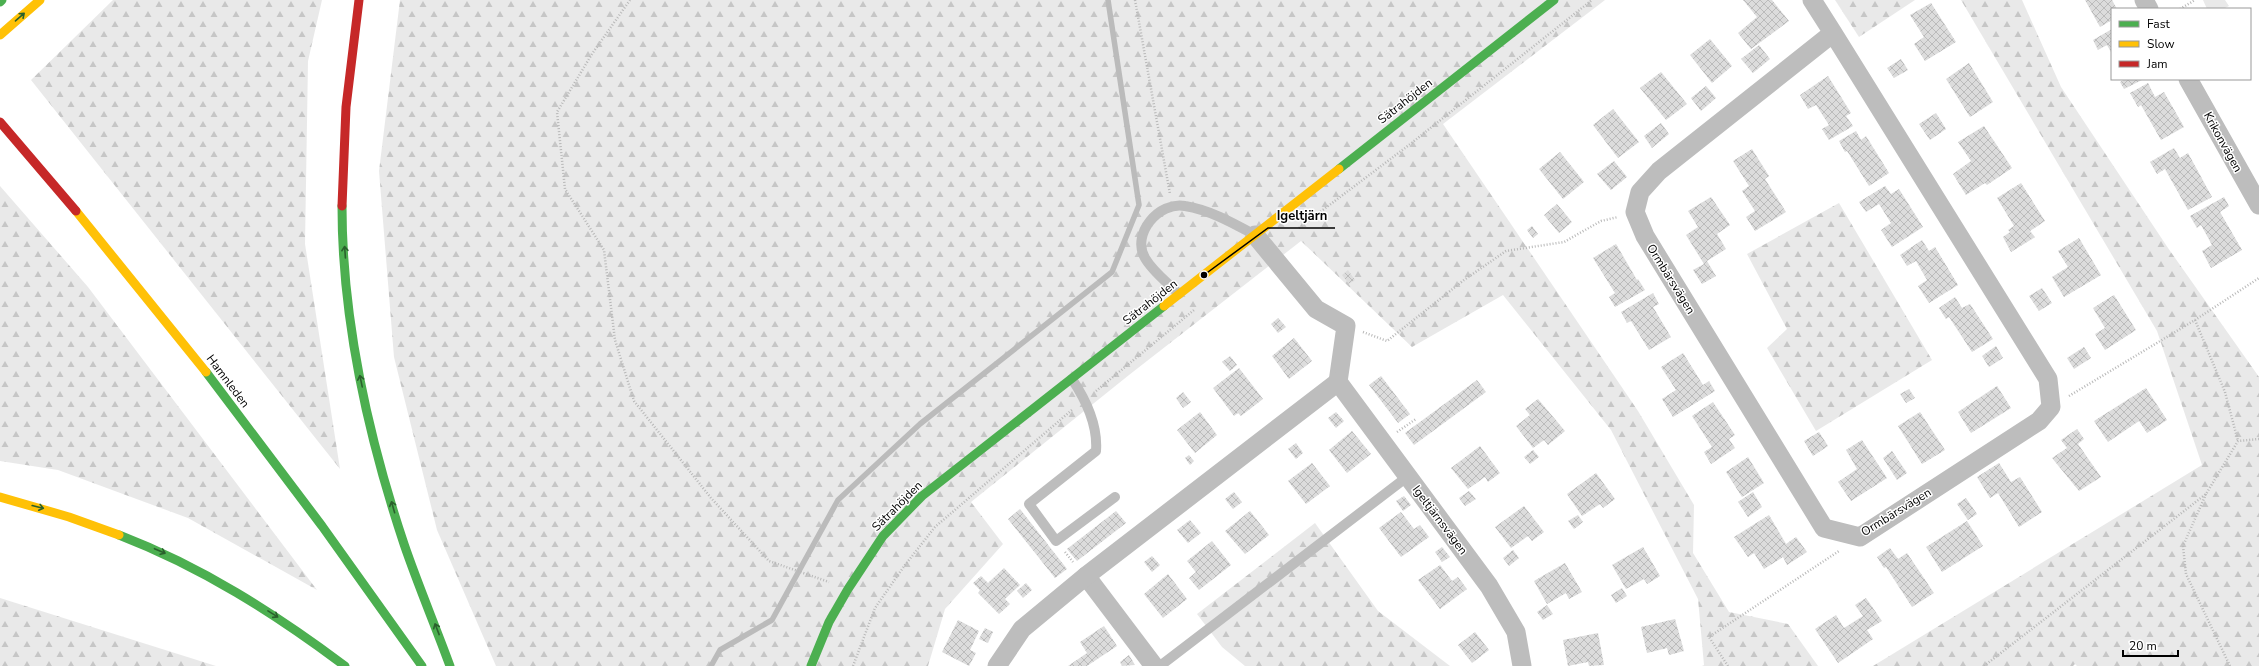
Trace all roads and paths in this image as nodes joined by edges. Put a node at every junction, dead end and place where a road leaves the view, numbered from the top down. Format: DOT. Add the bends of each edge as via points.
graph roads {
  1 [pos="40,0"];
  2 [pos="359,0"];
  3 [pos="630,0"];
  4 [pos="1135,0"];
  5 [pos="1554,0"];
  6 [pos="1592,0"];
  7 [pos="1812,0"];
  8 [pos="2194,0"];
  9 [pos="2182,8"];
  10 [pos="1833,33"];
  11 [pos="0,35"];
  12 [pos="2189,80"];
  13 [pos="0,122"];
  14 [pos="2259,205"];
  15 [pos="1172,206"];
  16 [pos="1635,212"];
  17 [pos="1293,233"];
  18 [pos="1256,234"];
  19 [pos="2259,278"];
  20 [pos="1179,294"];
  21 [pos="1200,306"];
  22 [pos="2195,320"];
  23 [pos="1346,326"];
  24 [pos="1072,379"];
  25 [pos="1338,382"];
  26 [pos="1085,399"];
  27 [pos="2051,407"];
  28 [pos="2259,439"];
  29 [pos="2238,441"];
  30 [pos="1407,477"];
  31 [pos="2206,494"];
  32 [pos="0,497"];
  33 [pos="1115,497"];
  34 [pos="1860,537"];
  35 [pos="1056,541"];
  36 [pos="1086,576"];
  37 [pos="848,589"];
  38 [pos="345,666"];
  39 [pos="422,666"];
  40 [pos="450,666"];
  41 [pos="811,666"];
  42 [pos="853,666"];
  43 [pos="997,666"];
  44 [pos="1154,666"];
  45 [pos="1160,666"];
  46 [pos="1522,666"];
  47 [pos="1728,666"];
  48 [pos="1984,666"];
  49 [pos="2230,666"];
  11 -- 1 [label="main road, one-way"];
  40 -- 2 [label="main road, one-way" via="404,544 380,460 361,378 347,286 343,223 344,140 349,68"];
  3 -- 37 [label="path" via="592,54 557,112 565,189 604,250 615,340 634,401 711,498 769,561"];
  4 -- 15 [label="path"];
  5 -- 18 [label="main road, Sätrahöjden"];
  6 -- 17 [label="path"];
  7 -- 10 [label="street"];
  8 -- 9 [label="path"];
  10 -- 16 [label="street" via="1659,171 1640,192"];
  10 -- 27 [label="street" via="2048,379"];
  12 -- 14 [label="street, Krikonvägen"];
  13 -- 39 [label="main road, Hamnleden" via="83,218 208,373"];
  15 -- 18 [label="lane" via="1184,206 1223,218"];
  15 -- 20 [label="lane" via="1152,219 1143,235 1142,246 1148,262"];
  16 -- 23 [label="path" via="1601,221 1564,242 1506,251 1464,280 1387,341"];
  16 -- 34 [label="street, Ormbärsvägen" via="1645,236 1824,528"];
  18 -- 20 [label="main road, Sätrahöjden"];
  18 -- 23 [label="street" via="1316,309"];
  19 -- 22 [label="path"];
  20 -- 24 [label="main road, Sätrahöjden"];
  21 -- 26 [label="path"];
  22 -- 27 [label="path"];
  22 -- 29 [label="path" via="2225,392"];
  23 -- 25 [label="street"];
  24 -- 26 [label="lane"];
  24 -- 37 [label="main road, Sätrahöjden" via="922,496 883,536"];
  25 -- 30 [label="street, Igeltjärnsvägen"];
  25 -- 36 [label="street"];
  26 -- 35 [label="lane" via="1097,438 1096,451 1029,504"];
  26 -- 42 [label="path" via="935,527 875,608"];
  27 -- 34 [label="street, Ormbärsvägen" via="2039,421"];
  28 -- 29 [label="path"];
  29 -- 31 [label="path"];
  30 -- 45 [label="lane"];
  30 -- 46 [label="street, Igeltjärnsvägen" via="1489,586 1516,632"];
  31 -- 48 [label="path"];
  31 -- 49 [label="path" via="2183,546 2186,574"];
  32 -- 38 [label="main road, one-way" via="58,512 180,560 285,621"];
  33 -- 35 [label="lane"];
  34 -- 47 [label="path" via="1709,637"];
  35 -- 36 [label="path"];
  36 -- 43 [label="street" via="1022,629"];
  36 -- 44 [label="street"];
  37 -- 41 [label="main road, Sätrahöjden" via="829,622"];
}
